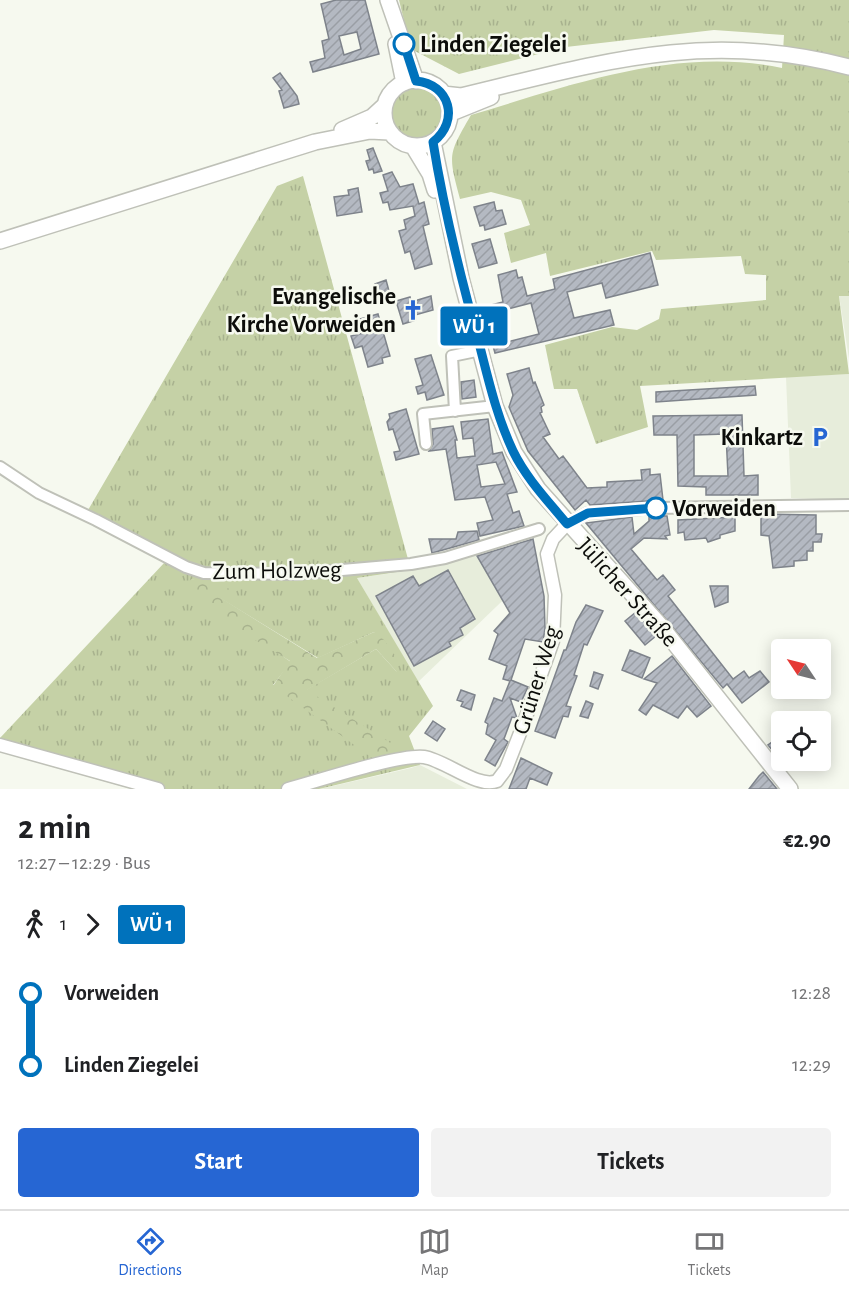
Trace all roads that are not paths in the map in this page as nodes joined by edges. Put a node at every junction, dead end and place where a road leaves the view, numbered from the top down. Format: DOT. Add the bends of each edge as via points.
graph roads {
  1 [pos="387,0"];
  2 [pos="849,67"];
  3 [pos="553,74"];
  4 [pos="410,82"];
  5 [pos="443,94"];
  6 [pos="384,106"];
  7 [pos="449,114"];
  8 [pos="389,132"];
  9 [pos="315,142"];
  10 [pos="433,142"];
  11 [pos="413,146"];
  12 [pos="0,241"];
  13 [pos="452,241"];
  14 [pos="481,350"];
  15 [pos="495,406"];
  16 [pos="455,411"];
  17 [pos="426,444"];
  18 [pos="0,467"];
  19 [pos="849,505"];
  20 [pos="567,524"];
  21 [pos="539,529"];
  22 [pos="0,745"];
  23 [pos="488,787"];
  24 [pos="158,789"];
  25 [pos="288,789"];
  26 [pos="790,789"];
  1 -- 4 [label="main road"];
  2 -- 3 [label="main road" via="786,53 684,50"];
  3 -- 5 [label="main road" via="461,96"];
  3 -- 7 [label="main road"];
  4 -- 5 [label="main road" via="431,84"];
  4 -- 6 [label="main road" via="388,96"];
  5 -- 7 [label="main road"];
  6 -- 8 [label="main road"];
  6 -- 9 [label="main road" via="372,117"];
  7 -- 10 [label="main road" via="445,130"];
  8 -- 9 [label="main road" via="370,131"];
  8 -- 11 [label="main road" via="395,139"];
  9 -- 12 [label="main road"];
  10 -- 11 [label="main road"];
  10 -- 13 [label="main road"];
  11 -- 13 [label="main road" via="430,174"];
  13 -- 14 [label="main road, Jülicher Straße"];
  14 -- 15 [label="main road, Jülicher Straße"];
  14 -- 16 [label="street" via="452,356"];
  15 -- 16 [label="street"];
  15 -- 20 [label="main road, Jülicher Straße" via="522,467"];
  16 -- 17 [label="street" via="423,414"];
  18 -- 21 [label="street, Zum Holzweg" via="39,493 204,573 296,574 411,564 445,558"];
  19 -- 20 [label="street" via="656,508 588,513"];
  20 -- 23 [label="street, Grüner Weg" via="553,539 548,554 556,617 549,654 506,769"];
  20 -- 26 [label="main road, Jülicher Straße" via="660,625"];
  22 -- 24 [label="street"];
  23 -- 25 [label="street" via="423,757"];
}
